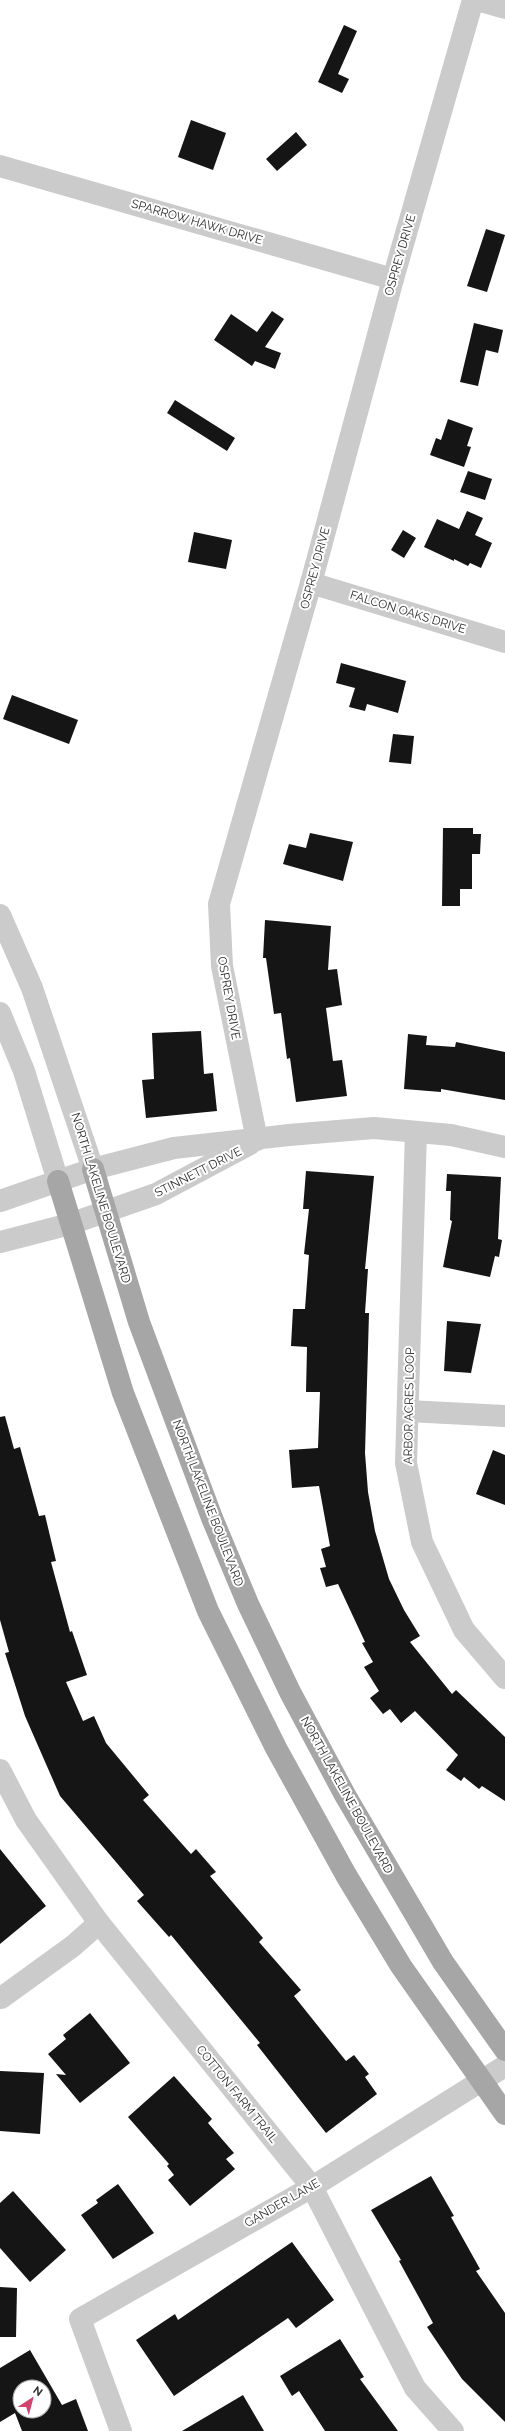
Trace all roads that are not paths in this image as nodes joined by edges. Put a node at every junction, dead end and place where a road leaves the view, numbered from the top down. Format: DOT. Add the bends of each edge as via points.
graph roads {
  1 [pos="473,0"];
  2 [pos="477,0"];
  3 [pos="505,8"];
  4 [pos="0,166"];
  5 [pos="393,279"];
  6 [pos="311,583"];
  7 [pos="505,642"];
  8 [pos="0,915"];
  9 [pos="0,1013"];
  10 [pos="416,1132"];
  11 [pos="256,1140"];
  12 [pos="505,1147"];
  13 [pos="93,1169"];
  14 [pos="58,1181"];
  15 [pos="0,1201"];
  16 [pos="105,1210"];
  17 [pos="70,1224"];
  18 [pos="0,1242"];
  19 [pos="408,1411"];
  20 [pos="505,1416"];
  21 [pos="505,1678"];
  22 [pos="0,1770"];
  23 [pos="99,1923"];
  24 [pos="1,1998"];
  25 [pos="505,2050"];
  26 [pos="505,2066"];
  27 [pos="481,2082"];
  28 [pos="505,2114"];
  29 [pos="312,2187"];
  30 [pos="121,2431"];
  31 [pos="453,2431"];
  1 -- 5 [label="street, OSPREY DRIVE"];
  2 -- 3 [label="street"];
  4 -- 5 [label="street, SPARROW HAWK DRIVE"];
  5 -- 6 [label="street, OSPREY DRIVE"];
  6 -- 7 [label="street, FALCON OAKS DRIVE"];
  6 -- 11 [label="street, OSPREY DRIVE" via="219,904 222,966"];
  8 -- 13 [label="street, NORTH LAKELINE BOULEVARD" via="32,988"];
  9 -- 14 [label="street" via="24,1071"];
  10 -- 11 [label="street, STINNETT DRIVE" via="374,1128"];
  10 -- 12 [label="street, STINNETT DRIVE" via="451,1135"];
  10 -- 19 [label="street, ARBOR ACRES LOOP"];
  11 -- 13 [label="street, STINNETT DRIVE" via="174,1148"];
  11 -- 16 [label="street, STINNETT DRIVE" via="156,1194"];
  13 -- 14 [label="street, STINNETT DRIVE"];
  13 -- 16 [label="main road, NORTH LAKELINE BOULEVARD"];
  14 -- 15 [label="street, STINNETT DRIVE"];
  14 -- 17 [label="main road"];
  16 -- 17 [label="street, STINNETT DRIVE"];
  16 -- 25 [label="main road, NORTH LAKELINE BOULEVARD" via="139,1322 212,1518 248,1604 290,1692 345,1795 443,1962"];
  17 -- 18 [label="street, STINNETT DRIVE"];
  17 -- 27 [label="main road" via="123,1393 208,1611 276,1748 346,1875 401,1966"];
  19 -- 20 [label="street"];
  19 -- 21 [label="street, ARBOR ACRES LOOP" via="406,1463 422,1542 464,1630"];
  22 -- 23 [label="street, COTTON FARM TRAIL" via="26,1820"];
  23 -- 24 [label="street" via="67,1951"];
  23 -- 29 [label="street, COTTON FARM TRAIL"];
  26 -- 27 [label="street, GANDER LANE"];
  27 -- 28 [label="main road"];
  27 -- 29 [label="street, GANDER LANE"];
  29 -- 30 [label="street, GANDER LANE" via="80,2319"];
  29 -- 31 [label="street, COTTON FARM TRAIL" via="415,2388"];
}
